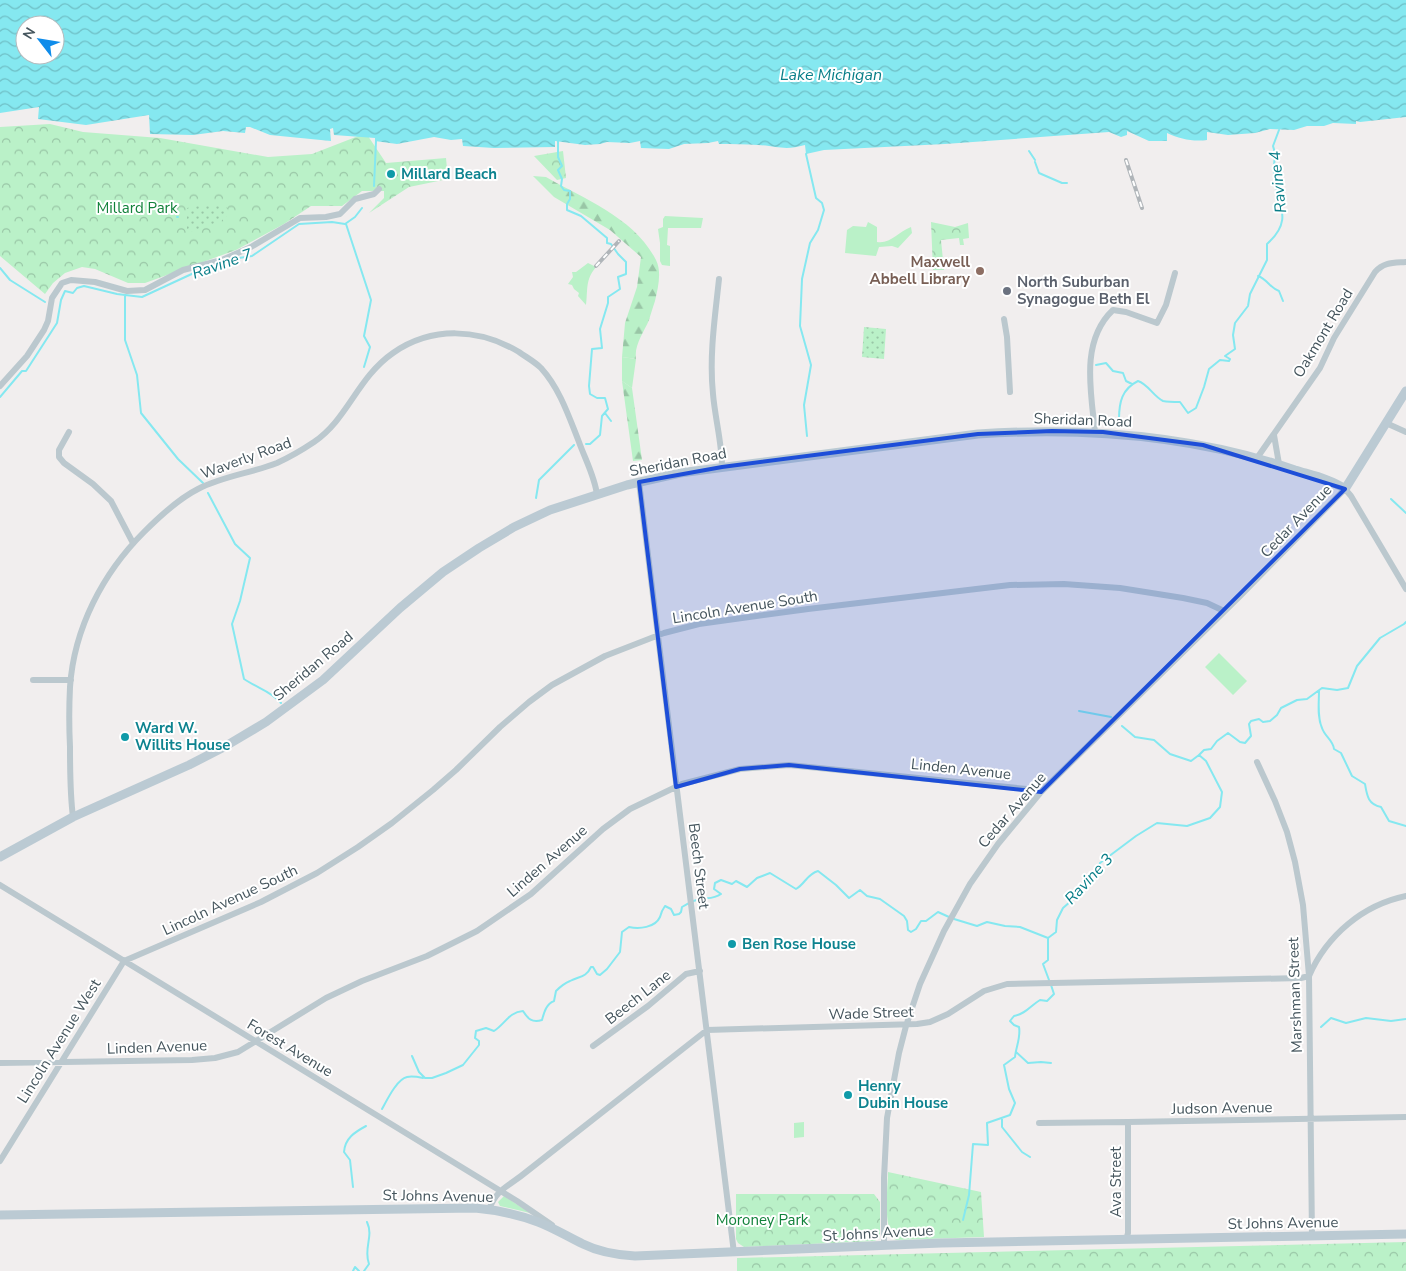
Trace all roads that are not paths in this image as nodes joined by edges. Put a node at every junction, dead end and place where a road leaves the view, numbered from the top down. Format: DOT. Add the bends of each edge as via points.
graph roads {
  1 [pos="379,189"];
  2 [pos="1406,262"];
  3 [pos="1175,273"];
  4 [pos="719,279"];
  5 [pos="1004,319"];
  6 [pos="0,386"];
  7 [pos="1406,391"];
  8 [pos="1010,392"];
  9 [pos="1386,423"];
  10 [pos="69,432"];
  11 [pos="1095,432"];
  12 [pos="1406,432"];
  13 [pos="1274,435"];
  14 [pos="1257,458"];
  15 [pos="1280,464"];
  16 [pos="722,467"];
  17 [pos="639,482"];
  18 [pos="1345,489"];
  19 [pos="597,495"];
  20 [pos="133,543"];
  21 [pos="1406,589"];
  22 [pos="1224,611"];
  23 [pos="657,635"];
  24 [pos="32,680"];
  25 [pos="71,680"];
  26 [pos="1256,762"];
  27 [pos="676,787"];
  28 [pos="1041,792"];
  29 [pos="73,816"];
  30 [pos="0,857"];
  31 [pos="0,885"];
  32 [pos="1406,896"];
  33 [pos="124,961"];
  34 [pos="700,971"];
  35 [pos="1309,976"];
  36 [pos="906,1026"];
  37 [pos="707,1030"];
  38 [pos="256,1042"];
  39 [pos="593,1046"];
  40 [pos="60,1062"];
  41 [pos="0,1063"];
  42 [pos="1406,1117"];
  43 [pos="1310,1118"];
  44 [pos="1128,1122"];
  45 [pos="1040,1123"];
  46 [pos="0,1161"];
  47 [pos="500,1191"];
  48 [pos="489,1209"];
  49 [pos="0,1215"];
  50 [pos="1406,1234"];
  51 [pos="565,1235"];
  52 [pos="1312,1237"];
  53 [pos="1126,1240"];
  54 [pos="884,1245"];
  55 [pos="734,1253"];
  1 -- 6 [label="street" via="374,194 356,199 340,214 300,218 251,247 222,260 183,270 145,290 127,291 95,282 71,280 62,283 52,298 44,330 27,356"];
  2 -- 13 [label="street, Oakmont Road" via="1389,263 1375,272 1334,338 1320,368"];
  3 -- 11 [label="street" via="1157,323 1113,310 1099,329 1089,361"];
  4 -- 16 [label="street" via="712,393"];
  5 -- 8 [label="street" via="1008,337"];
  7 -- 9 [label="street"];
  9 -- 12 [label="street"];
  9 -- 18 [label="street"];
  10 -- 20 [label="street" via="59,450 60,457 111,501"];
  11 -- 14 [label="street, Sheridan Road" via="1203,445"];
  11 -- 16 [label="street, Sheridan Road" via="978,434"];
  13 -- 14 [label="street, Oakmont Road"];
  13 -- 15 [label="street"];
  14 -- 15 [label="street, Sheridan Road"];
  15 -- 18 [label="street, Sheridan Road"];
  16 -- 17 [label="street, Sheridan Road"];
  17 -- 19 [label="street, Sheridan Road"];
  17 -- 23 [label="street, Beech Street"];
  18 -- 21 [label="street"];
  18 -- 22 [label="street, Cedar Avenue"];
  19 -- 20 [label="street, Waverly Road" via="565,407 540,367 499,341 451,332 416,340 391,354 364,379 338,419 322,436 300,451 276,463 199,488 153,522"];
  19 -- 29 [label="street, Sheridan Road" via="550,510 479,548 436,578 323,680 266,722 189,765"];
  20 -- 25 [label="street, Waverly Road" via="114,566 93,602 77,646"];
  22 -- 23 [label="street, Lincoln Avenue South" via="1183,598 1128,589 1064,584 1010,585 700,624"];
  22 -- 28 [label="street, Cedar Avenue"];
  23 -- 27 [label="street, Beech Street"];
  23 -- 33 [label="street, Lincoln Avenue South" via="605,656 552,685 507,720 456,770 392,823 317,873 261,902"];
  24 -- 25 [label="street"];
  25 -- 29 [label="street, Waverly Road" via="69,726"];
  26 -- 35 [label="street, Marshman Street" via="1275,801 1295,862 1303,905"];
  27 -- 28 [label="street, Linden Avenue" via="740,769 789,765"];
  27 -- 34 [label="street, Beech Street"];
  27 -- 38 [label="street, Linden Avenue" via="630,809 531,894 477,931 326,998"];
  28 -- 36 [label="street, Cedar Avenue" via="998,844 964,895 938,942"];
  29 -- 30 [label="street, Sheridan Road"];
  31 -- 33 [label="street, Forest Avenue"];
  32 -- 35 [label="street" via="1373,906 1347,924 1324,950"];
  33 -- 38 [label="street, Forest Avenue"];
  33 -- 40 [label="street, Lincoln Avenue West"];
  34 -- 37 [label="street, Beech Street"];
  34 -- 39 [label="street, Beech Lane" via="686,974"];
  35 -- 36 [label="street, Wade Street" via="1007,984 984,991 930,1022"];
  35 -- 43 [label="street, Marshman Street"];
  36 -- 37 [label="street, Wade Street"];
  36 -- 54 [label="street, Cedar Avenue" via="887,1118"];
  37 -- 47 [label="street"];
  37 -- 55 [label="street, Beech Street"];
  38 -- 40 [label="street, Linden Avenue" via="238,1052 215,1058"];
  38 -- 47 [label="street, Forest Avenue"];
  40 -- 41 [label="street, Linden Avenue"];
  40 -- 46 [label="street, Lincoln Avenue West"];
  42 -- 43 [label="street, Judson Avenue"];
  43 -- 44 [label="street, Judson Avenue"];
  43 -- 52 [label="street, Marshman Street"];
  44 -- 45 [label="street, Judson Avenue"];
  44 -- 53 [label="street, Ava Street"];
  47 -- 48 [label="street"];
  47 -- 51 [label="street, Forest Avenue"];
  48 -- 49 [label="street, St Johns Avenue"];
  48 -- 51 [label="street, St Johns Avenue" via="540,1222"];
  50 -- 52 [label="street, St Johns Avenue"];
  51 -- 55 [label="street, St Johns Avenue" via="584,1245 617,1255"];
  52 -- 53 [label="street, St Johns Avenue"];
  53 -- 54 [label="street, St Johns Avenue"];
  54 -- 55 [label="street, St Johns Avenue"];
}
